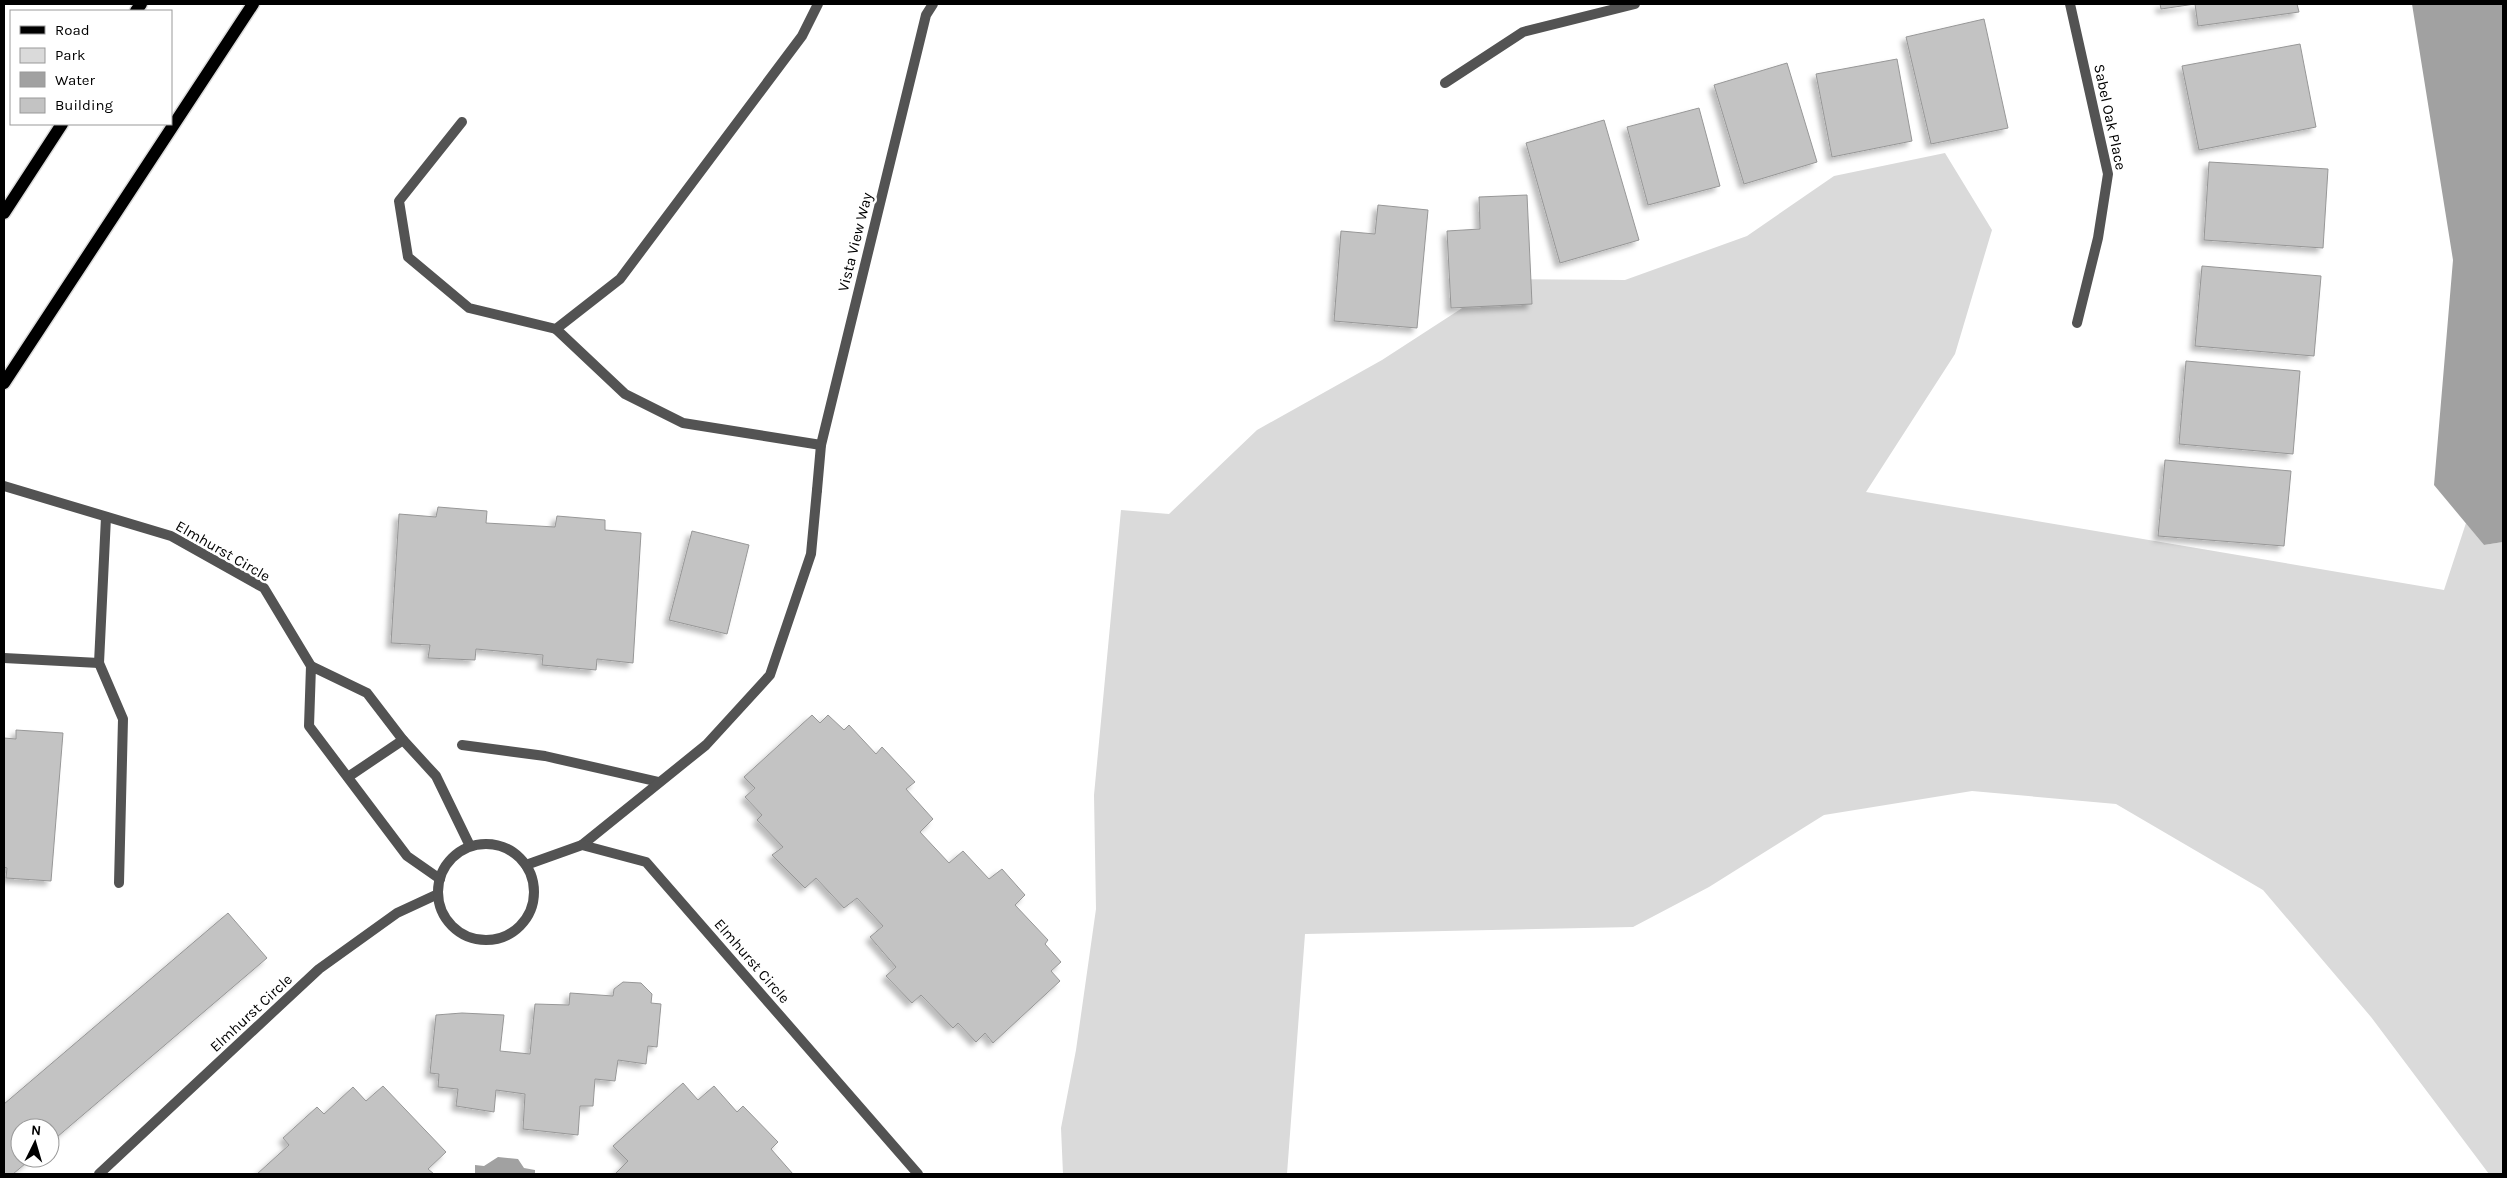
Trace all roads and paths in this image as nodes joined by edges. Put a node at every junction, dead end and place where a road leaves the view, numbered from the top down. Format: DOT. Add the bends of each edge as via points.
graph roads {
  1 [pos="253,4"];
  2 [pos="818,4"];
  3 [pos="933,4"];
  4 [pos="1635,4"];
  5 [pos="2070,4"];
  6 [pos="1445,83"];
  7 [pos="462,122"];
  8 [pos="61,125"];
  9 [pos="4,213"];
  10 [pos="2077,324"];
  11 [pos="556,329"];
  12 [pos="4,383"];
  13 [pos="821,445"];
  14 [pos="4,486"];
  15 [pos="106,517"];
  16 [pos="4,658"];
  17 [pos="99,663"];
  18 [pos="311,666"];
  19 [pos="403,740"];
  20 [pos="462,745"];
  21 [pos="348,777"];
  22 [pos="659,782"];
  23 [pos="582,845"];
  24 [pos="470,846"];
  25 [pos="526,865"];
  26 [pos="440,879"];
  27 [pos="119,882"];
  28 [pos="438,894"];
  29 [pos="99,1174"];
  30 [pos="918,1174"];
  1 -- 12 [label="main road"];
  2 -- 11 [label="street" via="802,36 620,279"];
  3 -- 13 [label="street, Vista View Way" via="926,15"];
  4 -- 6 [label="street" via="1523,32"];
  5 -- 10 [label="street, Sabel Oak Place" via="2108,174 2098,238"];
  7 -- 11 [label="street" via="399,201 408,257 468,308"];
  8 -- 9 [label="main road"];
  11 -- 13 [label="street" via="626,394 683,423"];
  13 -- 22 [label="street, Vista View Way" via="811,554 770,675 706,745"];
  14 -- 15 [label="street, Elmhurst Circle"];
  15 -- 17 [label="street"];
  15 -- 18 [label="street, Elmhurst Circle" via="171,536 264,588"];
  16 -- 17 [label="street"];
  17 -- 27 [label="street" via="123,719"];
  18 -- 19 [label="street" via="367,693"];
  18 -- 21 [label="street" via="309,726"];
  19 -- 21 [label="street"];
  19 -- 24 [label="street" via="436,776"];
  20 -- 22 [label="street" via="545,756"];
  21 -- 26 [label="street" via="407,856"];
  22 -- 23 [label="street, Vista View Way"];
  23 -- 25 [label="street"];
  23 -- 30 [label="street, Elmhurst Circle" via="646,862"];
  24 -- 25 [label="street" via="485,843 504,847"];
  24 -- 26 [label="street" via="451,859"];
  25 -- 28 [label="street" via="534,882 531,909 521,926 496,939 477,939 455,928 442,909"];
  26 -- 28 [label="street"];
  28 -- 29 [label="street, Elmhurst Circle" via="397,913 319,968"];
}
